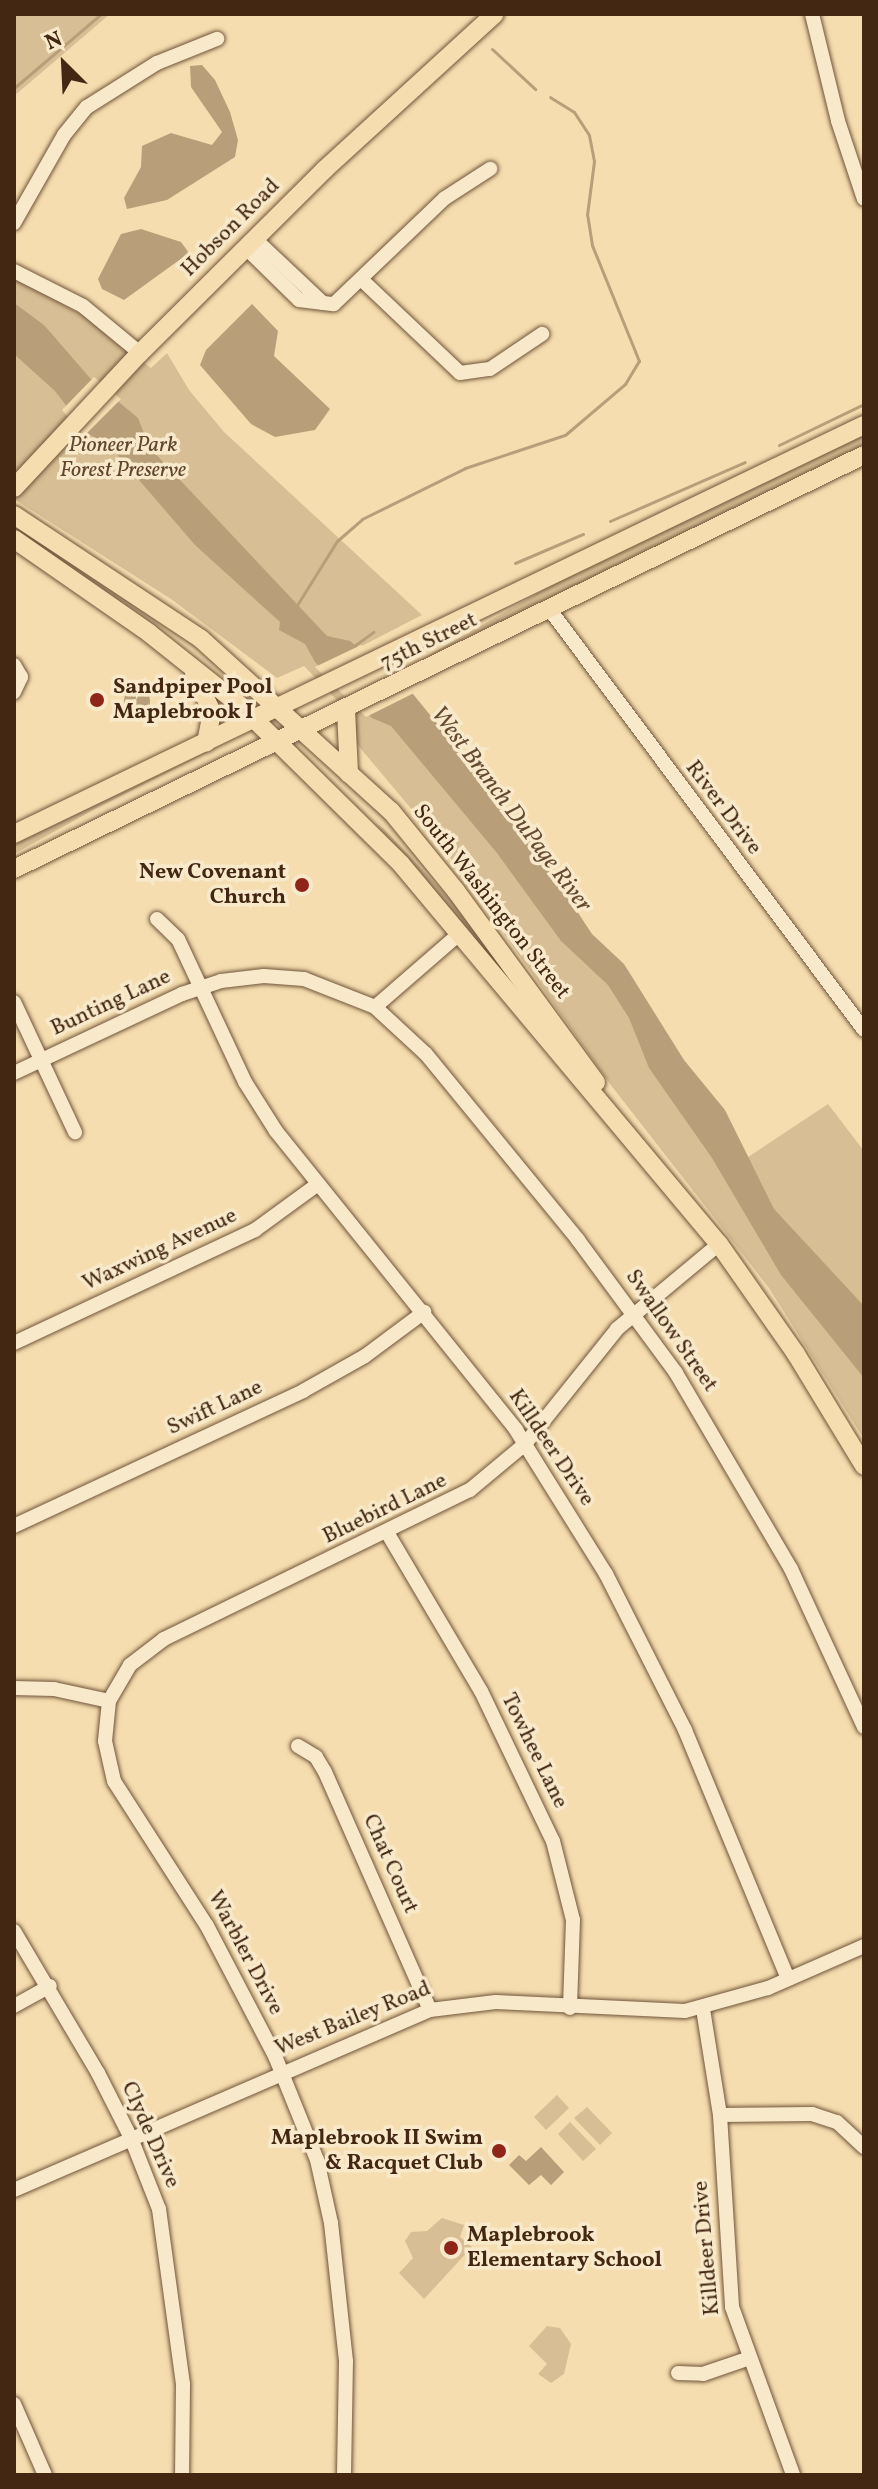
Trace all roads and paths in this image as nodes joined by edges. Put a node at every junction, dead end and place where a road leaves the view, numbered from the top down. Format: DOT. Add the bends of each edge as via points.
graph roads {
  1 [pos="495,14"];
  2 [pos="812,14"];
  3 [pos="217,39"];
  4 [pos="490,169"];
  5 [pos="864,199"];
  6 [pos="14,223"];
  7 [pos="251,244"];
  8 [pos="14,271"];
  9 [pos="362,280"];
  10 [pos="542,334"];
  11 [pos="140,353"];
  12 [pos="864,425"];
  13 [pos="864,455"];
  14 [pos="14,488"];
  15 [pos="14,515"];
  16 [pos="14,539"];
  17 [pos="550,610"];
  18 [pos="188,664"];
  19 [pos="17,671"];
  20 [pos="14,692"];
  21 [pos="279,707"];
  22 [pos="346,710"];
  23 [pos="255,719"];
  24 [pos="303,730"];
  25 [pos="206,742"];
  26 [pos="278,743"];
  27 [pos="349,774"];
  28 [pos="14,834"];
  29 [pos="14,869"];
  30 [pos="157,919"];
  31 [pos="459,934"];
  32 [pos="200,987"];
  33 [pos="14,1002"];
  34 [pos="375,1007"];
  35 [pos="863,1027"];
  36 [pos="41,1060"];
  37 [pos="14,1073"];
  38 [pos="75,1132"];
  39 [pos="636,1141"];
  40 [pos="318,1184"];
  41 [pos="719,1244"];
  42 [pos="424,1312"];
  43 [pos="634,1313"];
  44 [pos="14,1343"];
  45 [pos="525,1444"];
  46 [pos="864,1466"];
  47 [pos="14,1526"];
  48 [pos="388,1534"];
  49 [pos="14,1688"];
  50 [pos="109,1701"];
  51 [pos="864,1727"];
  52 [pos="298,1746"];
  53 [pos="14,1931"];
  54 [pos="864,1946"];
  55 [pos="788,1979"];
  56 [pos="50,1986"];
  57 [pos="14,2006"];
  58 [pos="570,2008"];
  59 [pos="703,2009"];
  60 [pos="430,2010"];
  61 [pos="282,2071"];
  62 [pos="720,2115"];
  63 [pos="131,2138"];
  64 [pos="864,2147"];
  65 [pos="14,2190"];
  66 [pos="747,2359"];
  67 [pos="678,2373"];
  68 [pos="14,2404"];
  69 [pos="45,2475"];
  70 [pos="182,2475"];
  71 [pos="344,2475"];
  72 [pos="793,2475"];
  1 -- 7 [label="main road, Hobson Road" via="391,105"];
  2 -- 5 [label="street"];
  3 -- 6 [label="street" via="157,63 87,107 64,135"];
  4 -- 9 [label="street" via="445,198"];
  7 -- 9 [label="street" via="299,300 327,305 341,300"];
  7 -- 11 [label="main road, Hobson Road"];
  8 -- 11 [label="street" via="83,306"];
  9 -- 10 [label="street" via="460,373 490,369"];
  11 -- 14 [label="main road, Hobson Road"];
  12 -- 21 [label="main road, 75th Street"];
  13 -- 17 [label="main road, 75th Street"];
  15 -- 21 [label="main road, South Washington Street" via="159,607"];
  16 -- 18 [label="main road, South Washington Street"];
  17 -- 22 [label="main road, 75th Street"];
  17 -- 35 [label="street, River Drive"];
  18 -- 23 [label="main road, South Washington Street"];
  18 -- 25 [label="main road" via="212,712"];
  19 -- 20 [label="street"];
  21 -- 23 [label="main road, 75th Street"];
  21 -- 24 [label="main road, South Washington Street"];
  22 -- 24 [label="main road, 75th Street"];
  22 -- 27 [label="main road"];
  23 -- 25 [label="main road, 75th Street"];
  23 -- 26 [label="main road, South Washington Street"];
  24 -- 26 [label="main road, 75th Street"];
  24 -- 27 [label="main road, South Washington Street"];
  25 -- 28 [label="main road, 75th Street"];
  26 -- 29 [label="main road, 75th Street"];
  26 -- 31 [label="main road, South Washington Street" via="358,818"];
  27 -- 39 [label="main road, South Washington Street" via="431,858"];
  30 -- 32 [label="street, Bunting Lane" via="174,932"];
  31 -- 34 [label="street"];
  31 -- 39 [label="main road, South Washington Street"];
  32 -- 34 [label="street, Bunting Lane" via="284,976 320,983"];
  32 -- 36 [label="street, Bunting Lane"];
  32 -- 40 [label="street, Killdeer Drive" via="251,1094"];
  33 -- 36 [label="street, Bunting Lane"];
  34 -- 43 [label="street, Swallow Street" via="426,1054"];
  36 -- 37 [label="street, Bunting Lane"];
  36 -- 38 [label="street, Bunting Lane"];
  39 -- 41 [label="main road, South Washington Street"];
  40 -- 42 [label="street, Killdeer Drive"];
  40 -- 44 [label="street, Waxwing Avenue" via="255,1230"];
  41 -- 43 [label="street, Bluebird Lane"];
  41 -- 46 [label="main road, South Washington Street" via="796,1354"];
  42 -- 45 [label="street, Killdeer Drive"];
  42 -- 47 [label="street, Swift Lane" via="365,1356 303,1391"];
  43 -- 45 [label="street, Bluebird Lane"];
  43 -- 51 [label="street, Swallow Street" via="753,1498"];
  45 -- 48 [label="street, Bluebird Lane" via="461,1497"];
  45 -- 55 [label="street, Killdeer Drive" via="606,1574 662,1680"];
  48 -- 50 [label="street, Bluebird Lane" via="153,1645 130,1665"];
  48 -- 58 [label="street, Towhee Lane" via="481,1691 553,1841 573,1920"];
  49 -- 50 [label="street" via="54,1689"];
  50 -- 61 [label="street, Warbler Drive" via="105,1741 114,1781 207,1926"];
  52 -- 60 [label="street, Chat Court" via="316,1757 325,1772"];
  53 -- 56 [label="street, Clyde Drive"];
  54 -- 55 [label="street, West Bailey Road"];
  55 -- 59 [label="street, West Bailey Road"];
  56 -- 57 [label="street"];
  56 -- 63 [label="street, Clyde Drive"];
  58 -- 59 [label="street, West Bailey Road" via="646,2013"];
  58 -- 60 [label="street, West Bailey Road" via="476,2002"];
  59 -- 62 [label="street, Killdeer Drive"];
  60 -- 61 [label="street, West Bailey Road"];
  61 -- 63 [label="street, West Bailey Road"];
  61 -- 71 [label="street, Warbler Drive" via="307,2127 331,2223 347,2384"];
  62 -- 64 [label="street" via="812,2114 837,2122"];
  62 -- 66 [label="street, Killdeer Drive" via="727,2277"];
  63 -- 65 [label="street, West Bailey Road"];
  63 -- 70 [label="street, Clyde Drive" via="159,2209 169,2263 183,2384"];
  66 -- 67 [label="street" via="703,2374"];
  66 -- 72 [label="street, Killdeer Drive"];
  68 -- 69 [label="street"];
}
